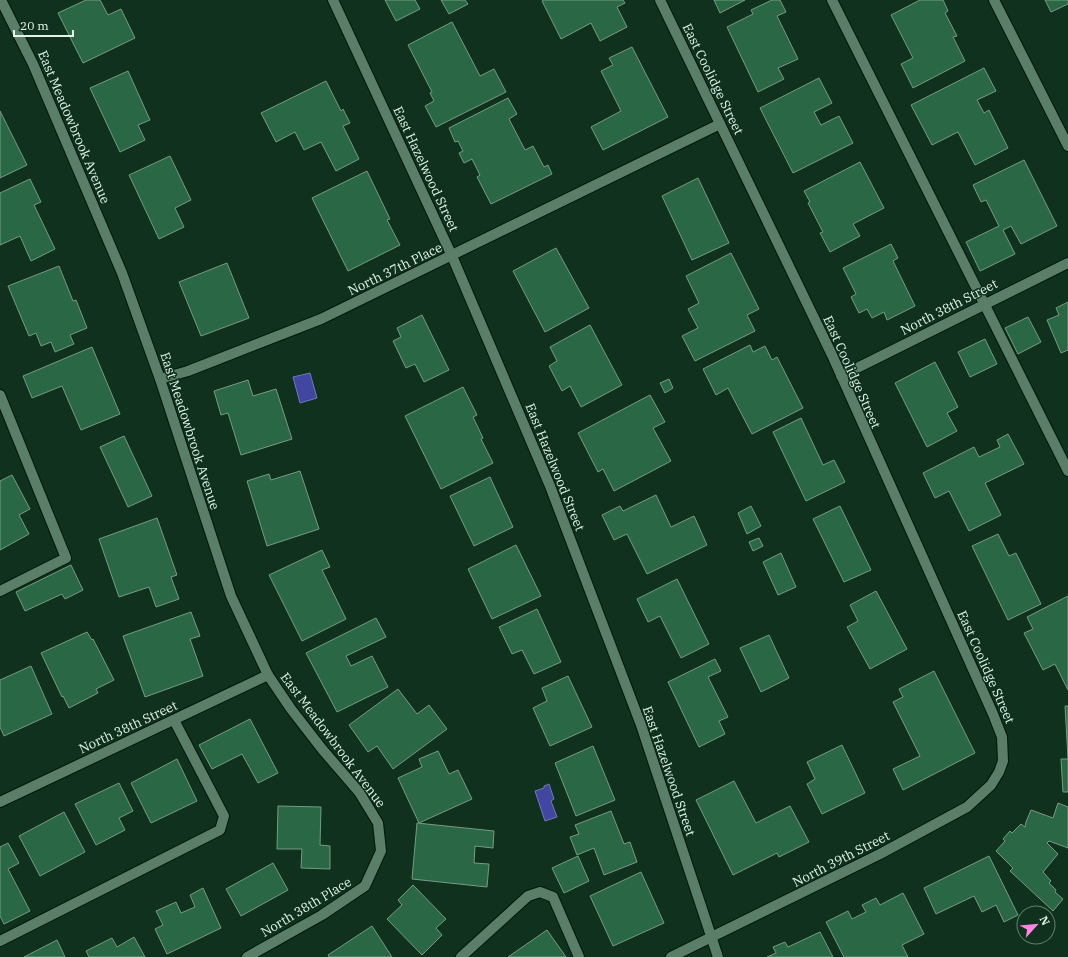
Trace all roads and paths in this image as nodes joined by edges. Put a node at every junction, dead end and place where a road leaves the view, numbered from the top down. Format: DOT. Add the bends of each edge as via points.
graph roads {
  1 [pos="1,0"];
  2 [pos="333,0"];
  3 [pos="660,0"];
  4 [pos="832,0"];
  5 [pos="994,0"];
  6 [pos="720,124"];
  7 [pos="1068,146"];
  8 [pos="452,256"];
  9 [pos="1068,263"];
  10 [pos="985,304"];
  11 [pos="841,376"];
  12 [pos="160,379"];
  13 [pos="0,396"];
  14 [pos="1068,471"];
  15 [pos="0,591"];
  16 [pos="268,675"];
  17 [pos="174,720"];
  18 [pos="1003,761"];
  19 [pos="0,802"];
  20 [pos="381,851"];
  21 [pos="711,937"];
  22 [pos="0,941"];
  23 [pos="247,957"];
  24 [pos="461,957"];
  25 [pos="579,957"];
  26 [pos="671,957"];
  27 [pos="718,957"];
  1 -- 12 [label="street, East Meadowbrook Avenue" via="33,64 119,265"];
  2 -- 8 [label="street, East Hazelwood Street"];
  3 -- 6 [label="street, East Coolidge Street"];
  4 -- 10 [label="street"];
  5 -- 7 [label="street"];
  6 -- 8 [label="street, North 37th Place"];
  6 -- 11 [label="street, East Coolidge Street"];
  8 -- 12 [label="street, North 37th Place" via="322,320 188,372"];
  8 -- 21 [label="street, East Hazelwood Street" via="550,486 641,725"];
  9 -- 10 [label="street, North 38th Street"];
  10 -- 11 [label="street, North 38th Street"];
  10 -- 14 [label="street"];
  11 -- 18 [label="street, East Coolidge Street" via="993,714 1002,736"];
  12 -- 16 [label="street, East Meadowbrook Avenue" via="231,596"];
  13 -- 15 [label="street" via="66,558"];
  16 -- 17 [label="street, North 38th Street"];
  16 -- 20 [label="street, East Meadowbrook Avenue" via="322,749 359,792 378,823"];
  17 -- 19 [label="street, North 38th Street"];
  17 -- 22 [label="street" via="224,816 220,830"];
  18 -- 21 [label="street, North 39th Street" via="991,785 967,807 880,854"];
  20 -- 23 [label="street, North 38th Place" via="365,886 322,915"];
  21 -- 26 [label="street, North 39th Street"];
  21 -- 27 [label="street, East Hazelwood Street"];
  24 -- 25 [label="street" via="528,896 540,892 553,897"];
}
